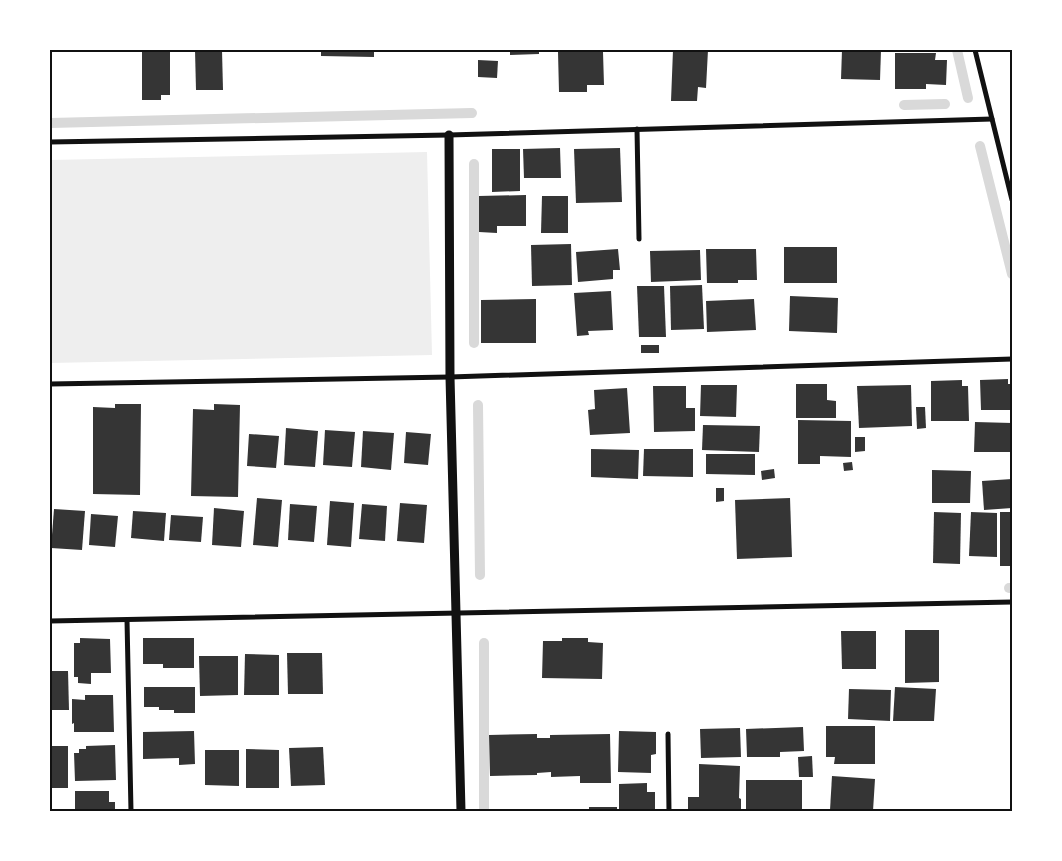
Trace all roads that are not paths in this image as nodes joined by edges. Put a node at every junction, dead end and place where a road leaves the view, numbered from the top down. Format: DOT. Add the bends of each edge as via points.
graph roads {
  1 [pos="975,50"];
  2 [pos="992,119"];
  3 [pos="637,129"];
  4 [pos="450,135"];
  5 [pos="50,142"];
  6 [pos="1012,200"];
  7 [pos="639,239"];
  8 [pos="1012,359"];
  9 [pos="450,377"];
  10 [pos="50,384"];
  11 [pos="1012,602"];
  12 [pos="455,613"];
  13 [pos="127,620"];
  14 [pos="50,621"];
  15 [pos="668,734"];
  16 [pos="131,811"];
  17 [pos="461,811"];
  18 [pos="669,811"];
  1 -- 2 [label="street"];
  2 -- 3 [label="street"];
  2 -- 6 [label="street"];
  3 -- 4 [label="street"];
  3 -- 7 [label="street"];
  4 -- 5 [label="street"];
  4 -- 9 [label="street"];
  8 -- 9 [label="street"];
  9 -- 10 [label="street"];
  9 -- 12 [label="street"];
  11 -- 12 [label="street"];
  12 -- 13 [label="street"];
  12 -- 17 [label="street"];
  13 -- 14 [label="street"];
  13 -- 16 [label="street"];
  15 -- 18 [label="street"];
}
